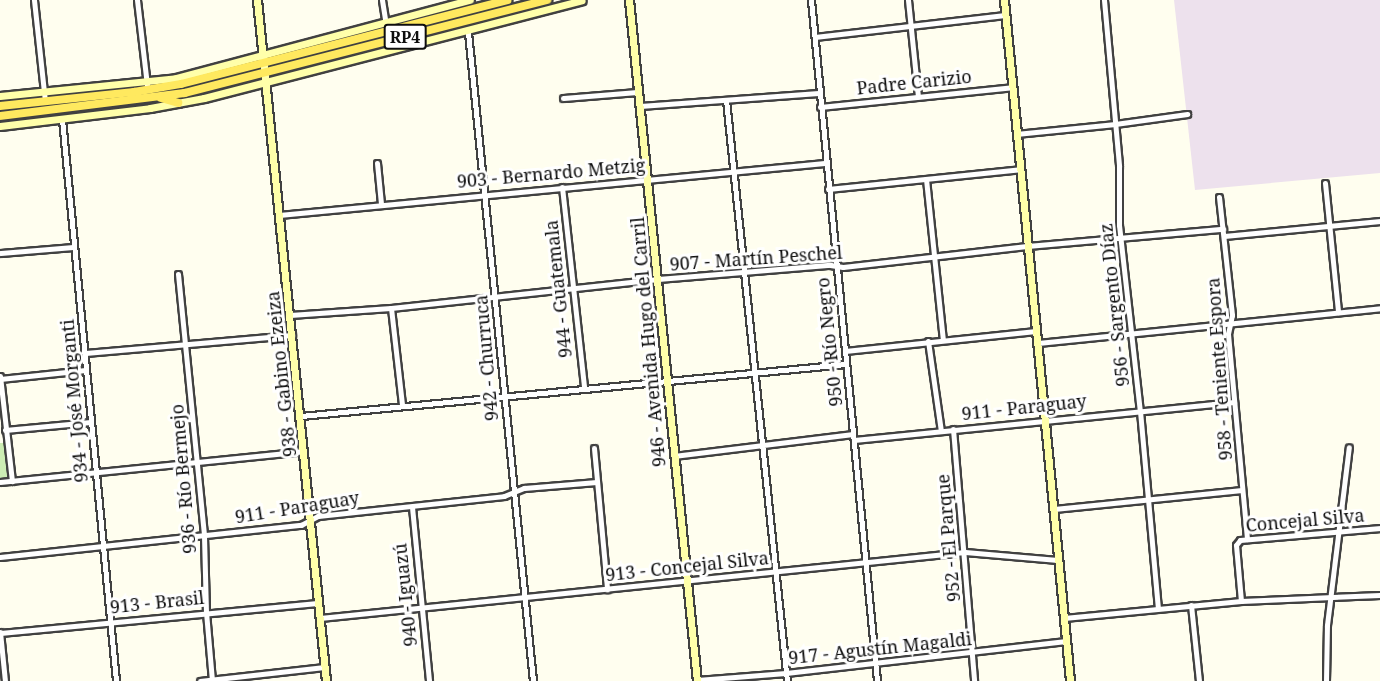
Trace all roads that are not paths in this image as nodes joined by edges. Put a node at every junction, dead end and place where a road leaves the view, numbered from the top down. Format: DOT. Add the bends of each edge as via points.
graph roads {
  1 [pos="34,0"];
  2 [pos="137,0"];
  3 [pos="257,0"];
  4 [pos="382,0"];
  5 [pos="470,0"];
  6 [pos="507,0"];
  7 [pos="547,0"];
  8 [pos="582,0"];
  9 [pos="629,0"];
  10 [pos="811,0"];
  11 [pos="908,0"];
  12 [pos="1004,0"];
  13 [pos="1104,0"];
  14 [pos="510,10"];
  15 [pos="1005,15"];
  16 [pos="384,22"];
  17 [pos="910,27"];
  18 [pos="387,32"];
  19 [pos="468,32"];
  20 [pos="815,37"];
  21 [pos="263,60"];
  22 [pos="264,79"];
  23 [pos="147,86"];
  24 [pos="1011,87"];
  25 [pos="44,92"];
  26 [pos="638,92"];
  27 [pos="819,93"];
  28 [pos="0,96"];
  29 [pos="918,96"];
  30 [pos="159,97"];
  31 [pos="563,98"];
  32 [pos="726,100"];
  33 [pos="45,101"];
  34 [pos="178,103"];
  35 [pos="0,106"];
  36 [pos="640,106"];
  37 [pos="820,107"];
  38 [pos="1187,114"];
  39 [pos="0,116"];
  40 [pos="62,119"];
  41 [pos="1115,124"];
  42 [pos="0,126"];
  43 [pos="1016,134"];
  44 [pos="377,163"];
  45 [pos="825,163"];
  46 [pos="1020,169"];
  47 [pos="734,172"];
  48 [pos="648,178"];
  49 [pos="926,179"];
  50 [pos="1325,183"];
  51 [pos="562,187"];
  52 [pos="828,189"];
  53 [pos="484,194"];
  54 [pos="1219,197"];
  55 [pos="381,204"];
  56 [pos="279,214"];
  57 [pos="1380,221"];
  58 [pos="1329,227"];
  59 [pos="1224,232"];
  60 [pos="1121,238"];
  61 [pos="1027,246"];
  62 [pos="74,247"];
  63 [pos="0,253"];
  64 [pos="933,257"];
  65 [pos="836,266"];
  66 [pos="744,272"];
  67 [pos="178,274"];
  68 [pos="658,279"];
  69 [pos="573,288"];
  70 [pos="496,297"];
  71 [pos="391,308"];
  72 [pos="1380,308"];
  73 [pos="1338,312"];
  74 [pos="290,315"];
  75 [pos="1230,324"];
  76 [pos="1036,330"];
  77 [pos="1131,333"];
  78 [pos="291,335"];
  79 [pos="943,340"];
  80 [pos="928,342"];
  81 [pos="1038,343"];
  82 [pos="185,345"];
  83 [pos="844,351"];
  84 [pos="85,353"];
  85 [pos="846,364"];
  86 [pos="86,370"];
  87 [pos="754,372"];
  88 [pos="0,378"];
  89 [pos="667,380"];
  90 [pos="584,387"];
  91 [pos="505,397"];
  92 [pos="1234,402"];
  93 [pos="402,405"];
  94 [pos="1140,411"];
  95 [pos="301,416"];
  96 [pos="1045,420"];
  97 [pos="91,422"];
  98 [pos="953,429"];
  99 [pos="5,430"];
  100 [pos="941,430"];
  101 [pos="853,437"];
  102 [pos="762,446"];
  103 [pos="1349,447"];
  104 [pos="594,448"];
  105 [pos="303,451"];
  106 [pos="674,456"];
  107 [pos="197,461"];
  108 [pos="95,471"];
  109 [pos="12,481"];
  110 [pos="0,482"];
  111 [pos="597,482"];
  112 [pos="1242,490"];
  113 [pos="513,493"];
  114 [pos="1147,500"];
  115 [pos="412,507"];
  116 [pos="1054,510"];
  117 [pos="310,520"];
  118 [pos="1380,528"];
  119 [pos="1341,531"];
  120 [pos="204,536"];
  121 [pos="1247,539"];
  122 [pos="102,546"];
  123 [pos="965,552"];
  124 [pos="0,557"];
  125 [pos="1058,560"];
  126 [pos="865,564"];
  127 [pos="776,572"];
  128 [pos="686,581"];
  129 [pos="607,589"];
  130 [pos="1380,595"];
  131 [pos="1331,596"];
  132 [pos="525,597"];
  133 [pos="1241,601"];
  134 [pos="318,603"];
  135 [pos="1191,605"];
  136 [pos="422,607"];
  137 [pos="1158,607"];
  138 [pos="206,612"];
  139 [pos="320,618"];
  140 [pos="1064,618"];
  141 [pos="109,621"];
  142 [pos="0,632"];
  143 [pos="1066,641"];
  144 [pos="972,653"];
  145 [pos="876,663"];
  146 [pos="324,667"];
  147 [pos="786,673"];
  148 [pos="212,680"];
  149 [pos="5,681"];
  150 [pos="116,681"];
  151 [pos="200,681"];
  152 [pos="326,681"];
  153 [pos="429,681"];
  154 [pos="533,681"];
  155 [pos="697,681"];
  156 [pos="787,681"];
  157 [pos="877,681"];
  158 [pos="974,681"];
  159 [pos="1070,681"];
  160 [pos="1199,681"];
  161 [pos="1326,681"];
  1 -- 25 [label="street"];
  2 -- 23 [label="street"];
  3 -- 21 [label="street, 938 - Gabino Ezeiza"];
  4 -- 16 [label="street"];
  5 -- 16 [label="street"];
  6 -- 14 [label="street"];
  6 -- 18 [label="main road, RP4"];
  7 -- 14 [label="main road, RP4"];
  8 -- 19 [label="street"];
  9 -- 26 [label="street, 946 - Avenida Hugo del Carril"];
  10 -- 20 [label="street, 950 - Río Negro"];
  11 -- 17 [label="street"];
  12 -- 15 [label="street"];
  13 -- 41 [label="street, 956 - Sargento Díaz"];
  14 -- 22 [label="main road, RP4"];
  15 -- 17 [label="street"];
  15 -- 24 [label="street"];
  16 -- 18 [label="street"];
  16 -- 21 [label="street"];
  17 -- 20 [label="street"];
  17 -- 29 [label="street"];
  18 -- 21 [label="main road, RP4"];
  19 -- 22 [label="street"];
  19 -- 53 [label="street, 942 - Churruca"];
  20 -- 27 [label="street, 950 - Río Negro"];
  21 -- 22 [label="street, 938 - Gabino Ezeiza"];
  21 -- 23 [label="main road, RP4"];
  22 -- 30 [label="main road, RP4"];
  22 -- 34 [label="street"];
  22 -- 56 [label="street, 938 - Gabino Ezeiza"];
  23 -- 25 [label="street"];
  23 -- 33 [label="main road, RP4"];
  24 -- 29 [label="street, Padre Carizio"];
  24 -- 43 [label="street"];
  25 -- 28 [label="street"];
  25 -- 33 [label="street"];
  26 -- 31 [label="street"];
  26 -- 36 [label="street, 946 - Avenida Hugo del Carril"];
  27 -- 32 [label="street"];
  27 -- 37 [label="street, 950 - Río Negro"];
  29 -- 37 [label="street, Padre Carizio"];
  30 -- 34 [label="main road"];
  30 -- 39 [label="main road, RP4"];
  32 -- 36 [label="street"];
  32 -- 47 [label="street"];
  33 -- 35 [label="main road, RP4"];
  34 -- 40 [label="street"];
  36 -- 48 [label="street, 946 - Avenida Hugo del Carril"];
  37 -- 45 [label="street, 950 - Río Negro"];
  38 -- 41 [label="street"];
  40 -- 42 [label="street"];
  40 -- 62 [label="street, 934 - José Morganti"];
  41 -- 43 [label="street"];
  41 -- 60 [label="street, 956 - Sargento Díaz"];
  43 -- 46 [label="street"];
  44 -- 55 [label="street"];
  45 -- 47 [label="street, 903 - Bernardo Metzig"];
  45 -- 52 [label="street, 950 - Río Negro"];
  46 -- 49 [label="street"];
  46 -- 61 [label="street"];
  47 -- 48 [label="street, 903 - Bernardo Metzig"];
  47 -- 66 [label="street"];
  48 -- 51 [label="street, 903 - Bernardo Metzig"];
  48 -- 68 [label="street, 946 - Avenida Hugo del Carril"];
  49 -- 52 [label="street"];
  49 -- 64 [label="street"];
  50 -- 58 [label="street"];
  51 -- 53 [label="street, 903 - Bernardo Metzig"];
  51 -- 69 [label="street, 944 - Guatemala"];
  52 -- 65 [label="street, 950 - Río Negro"];
  53 -- 55 [label="street, 903 - Bernardo Metzig"];
  53 -- 70 [label="street, 942 - Churruca"];
  54 -- 59 [label="street, 958 - Teniente Espora"];
  55 -- 56 [label="street, 903 - Bernardo Metzig"];
  56 -- 74 [label="street, 938 - Gabino Ezeiza"];
  57 -- 58 [label="street, 907 - Martín Peschel"];
  58 -- 59 [label="street, 907 - Martín Peschel"];
  58 -- 73 [label="street"];
  59 -- 60 [label="street, 907 - Martín Peschel"];
  59 -- 75 [label="street, 958 - Teniente Espora"];
  60 -- 61 [label="street, 907 - Martín Peschel"];
  60 -- 77 [label="street, 956 - Sargento Díaz"];
  61 -- 64 [label="street, 907 - Martín Peschel"];
  61 -- 76 [label="street"];
  62 -- 63 [label="street"];
  62 -- 84 [label="street, 934 - José Morganti"];
  64 -- 65 [label="street, 907 - Martín Peschel"];
  64 -- 79 [label="street"];
  65 -- 66 [label="street, 907 - Martín Peschel"];
  65 -- 83 [label="street, 950 - Río Negro"];
  66 -- 68 [label="street, 907 - Martín Peschel"];
  66 -- 87 [label="street"];
  67 -- 82 [label="street, 936 - Río Bermejo"];
  68 -- 69 [label="street, 907 - Martín Peschel"];
  68 -- 89 [label="street, 946 - Avenida Hugo del Carril"];
  69 -- 70 [label="street, 907 - Martín Peschel"];
  69 -- 90 [label="street, 944 - Guatemala"];
  70 -- 71 [label="street, 907 - Martín Peschel"];
  70 -- 91 [label="street, 942 - Churruca"];
  71 -- 74 [label="street, 907 - Martín Peschel"];
  71 -- 93 [label="street"];
  72 -- 73 [label="street"];
  73 -- 75 [label="street"];
  74 -- 78 [label="street, 938 - Gabino Ezeiza"];
  75 -- 77 [label="street"];
  75 -- 92 [label="street, 958 - Teniente Espora"];
  76 -- 79 [label="street"];
  76 -- 81 [label="street"];
  77 -- 81 [label="street"];
  77 -- 94 [label="street, 956 - Sargento Díaz"];
  78 -- 82 [label="street"];
  78 -- 95 [label="street, 938 - Gabino Ezeiza"];
  79 -- 80 [label="street"];
  80 -- 83 [label="street"];
  80 -- 100 [label="street"];
  81 -- 96 [label="street"];
  82 -- 84 [label="street"];
  82 -- 107 [label="street, 936 - Río Bermejo"];
  83 -- 85 [label="street, 950 - Río Negro"];
  84 -- 86 [label="street, 934 - José Morganti"];
  85 -- 87 [label="street"];
  85 -- 101 [label="street, 950 - Río Negro"];
  86 -- 88 [label="street"];
  86 -- 97 [label="street, 934 - José Morganti"];
  87 -- 89 [label="street"];
  87 -- 102 [label="street"];
  88 -- 99 [label="street"];
  89 -- 90 [label="street"];
  89 -- 106 [label="street, 946 - Avenida Hugo del Carril"];
  90 -- 91 [label="street"];
  91 -- 93 [label="street"];
  91 -- 113 [label="street, 942 - Churruca"];
  92 -- 94 [label="street, 911 - Paraguay"];
  92 -- 112 [label="street, 958 - Teniente Espora"];
  93 -- 95 [label="street"];
  94 -- 96 [label="street, 911 - Paraguay"];
  94 -- 114 [label="street, 956 - Sargento Díaz"];
  95 -- 105 [label="street, 938 - Gabino Ezeiza"];
  96 -- 98 [label="street, 911 - Paraguay"];
  96 -- 116 [label="street"];
  97 -- 99 [label="street"];
  97 -- 108 [label="street, 934 - José Morganti"];
  98 -- 100 [label="street, 911 - Paraguay"];
  98 -- 123 [label="street, 952 - El Parque"];
  99 -- 109 [label="street"];
  100 -- 101 [label="street, 911 - Paraguay"];
  101 -- 102 [label="street, 911 - Paraguay"];
  101 -- 126 [label="street, 950 - Río Negro"];
  102 -- 106 [label="street, 911 - Paraguay"];
  102 -- 127 [label="street"];
  103 -- 119 [label="street"];
  104 -- 111 [label="street"];
  105 -- 107 [label="street"];
  105 -- 117 [label="street, 938 - Gabino Ezeiza"];
  106 -- 128 [label="street, 946 - Avenida Hugo del Carril"];
  107 -- 108 [label="street"];
  107 -- 120 [label="street, 936 - Río Bermejo"];
  108 -- 109 [label="street"];
  108 -- 122 [label="street, 934 - José Morganti"];
  109 -- 110 [label="street"];
  111 -- 113 [label="street, 911 - Paraguay" via="524,488"];
  111 -- 129 [label="street"];
  112 -- 114 [label="street"];
  112 -- 121 [label="street, 958 - Teniente Espora"];
  113 -- 115 [label="street, 911 - Paraguay"];
  113 -- 132 [label="street, 942 - Churruca"];
  114 -- 116 [label="street"];
  114 -- 137 [label="street, 956 - Sargento Díaz"];
  115 -- 117 [label="street, 911 - Paraguay"];
  115 -- 136 [label="street, 940 - Iguazú"];
  116 -- 125 [label="street"];
  117 -- 120 [label="street, 911 - Paraguay" via="301,525"];
  117 -- 134 [label="street, 938 - Gabino Ezeiza"];
  118 -- 119 [label="street, Concejal Silva"];
  119 -- 121 [label="street, Concejal Silva"];
  119 -- 131 [label="street"];
  120 -- 122 [label="street, 911 - Paraguay"];
  120 -- 138 [label="street, 936 - Río Bermejo"];
  121 -- 133 [label="street, Concejal Silva" via="1236,545"];
  122 -- 124 [label="street, 911 - Paraguay"];
  122 -- 141 [label="street, 934 - José Morganti"];
  123 -- 125 [label="street, 913 - Concejal Silva"];
  123 -- 126 [label="street, 913 - Concejal Silva"];
  123 -- 144 [label="street, 952 - El Parque"];
  125 -- 140 [label="street"];
  126 -- 127 [label="street, 913 - Concejal Silva"];
  126 -- 145 [label="street, 950 - Río Negro"];
  127 -- 128 [label="street, 913 - Concejal Silva"];
  127 -- 147 [label="street"];
  128 -- 129 [label="street, 913 - Concejal Silva"];
  128 -- 155 [label="street, 946 - Avenida Hugo del Carril"];
  129 -- 132 [label="street, 913 - Concejal Silva"];
  130 -- 131 [label="street"];
  131 -- 133 [label="street"];
  131 -- 161 [label="street"];
  132 -- 136 [label="street, 913 - Concejal Silva"];
  132 -- 154 [label="street, 942 - Churruca"];
  133 -- 135 [label="street"];
  134 -- 138 [label="street, 913 - Brasil"];
  134 -- 139 [label="street, 938 - Gabino Ezeiza"];
  135 -- 137 [label="street"];
  135 -- 160 [label="street"];
  136 -- 139 [label="street, 913 - Concejal Silva"];
  136 -- 153 [label="street, 940 - Iguazú"];
  137 -- 140 [label="street"];
  138 -- 141 [label="street, 913 - Brasil"];
  138 -- 148 [label="street, 936 - Río Bermejo"];
  139 -- 146 [label="street, 938 - Gabino Ezeiza"];
  140 -- 143 [label="street"];
  141 -- 142 [label="street, 913 - Brasil"];
  141 -- 150 [label="street, 934 - José Morganti"];
  142 -- 149 [label="street"];
  143 -- 144 [label="street, 917 - Agustín Magaldi"];
  143 -- 159 [label="street"];
  144 -- 145 [label="street, 917 - Agustín Magaldi"];
  144 -- 158 [label="street, 952 - El Parque"];
  145 -- 147 [label="street, 917 - Agustín Magaldi"];
  145 -- 157 [label="street, 950 - Río Negro"];
  146 -- 148 [label="street"];
  146 -- 152 [label="street, 938 - Gabino Ezeiza"];
  147 -- 155 [label="street, 917 - Agustín Magaldi"];
  147 -- 156 [label="street"];
  148 -- 151 [label="street"];
}
